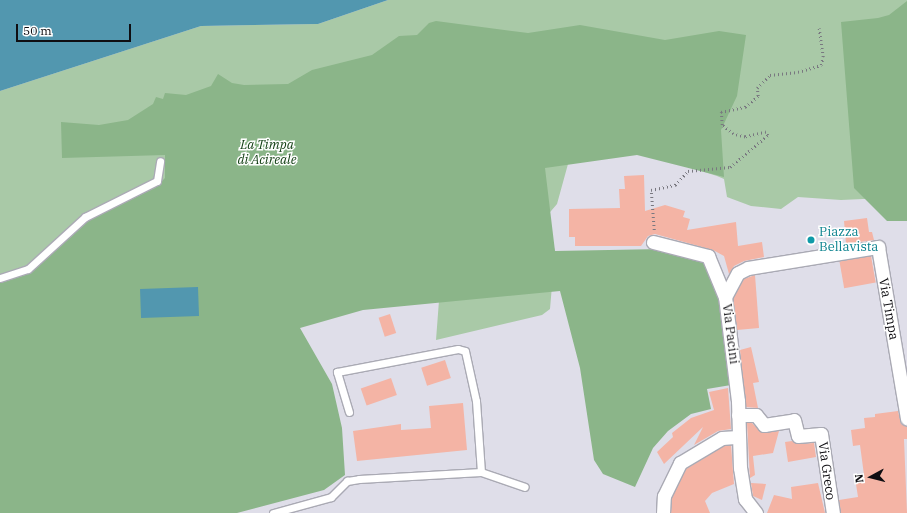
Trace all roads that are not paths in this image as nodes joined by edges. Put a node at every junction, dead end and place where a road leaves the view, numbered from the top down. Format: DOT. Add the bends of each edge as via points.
graph roads {
  1 [pos="160,161"];
  2 [pos="653,242"];
  3 [pos="878,247"];
  4 [pos="0,278"];
  5 [pos="725,297"];
  6 [pos="348,412"];
  7 [pos="738,415"];
  8 [pos="907,419"];
  9 [pos="738,437"];
  10 [pos="481,472"];
  11 [pos="525,487"];
  12 [pos="273,513"];
  13 [pos="663,513"];
  14 [pos="756,513"];
  15 [pos="833,513"];
  1 -- 4 [label="lane" via="157,181 85,217 28,269"];
  2 -- 5 [label="street" via="708,256"];
  3 -- 5 [label="street, Via Pacini" via="748,268 738,273"];
  3 -- 8 [label="street, Via Timpa"];
  5 -- 7 [label="street, Via Pacini"];
  6 -- 10 [label="lane" via="337,372 458,349 465,351 476,401"];
  7 -- 9 [label="street, Via Pacini"];
  7 -- 15 [label="street, Via Greco" via="756,416 764,425 794,420 798,436 821,434"];
  9 -- 13 [label="street" via="722,438 680,463 664,496"];
  9 -- 14 [label="street, Via Pacini" via="745,499"];
  10 -- 11 [label="lane"];
  10 -- 12 [label="lane" via="347,481 331,497"];
}
